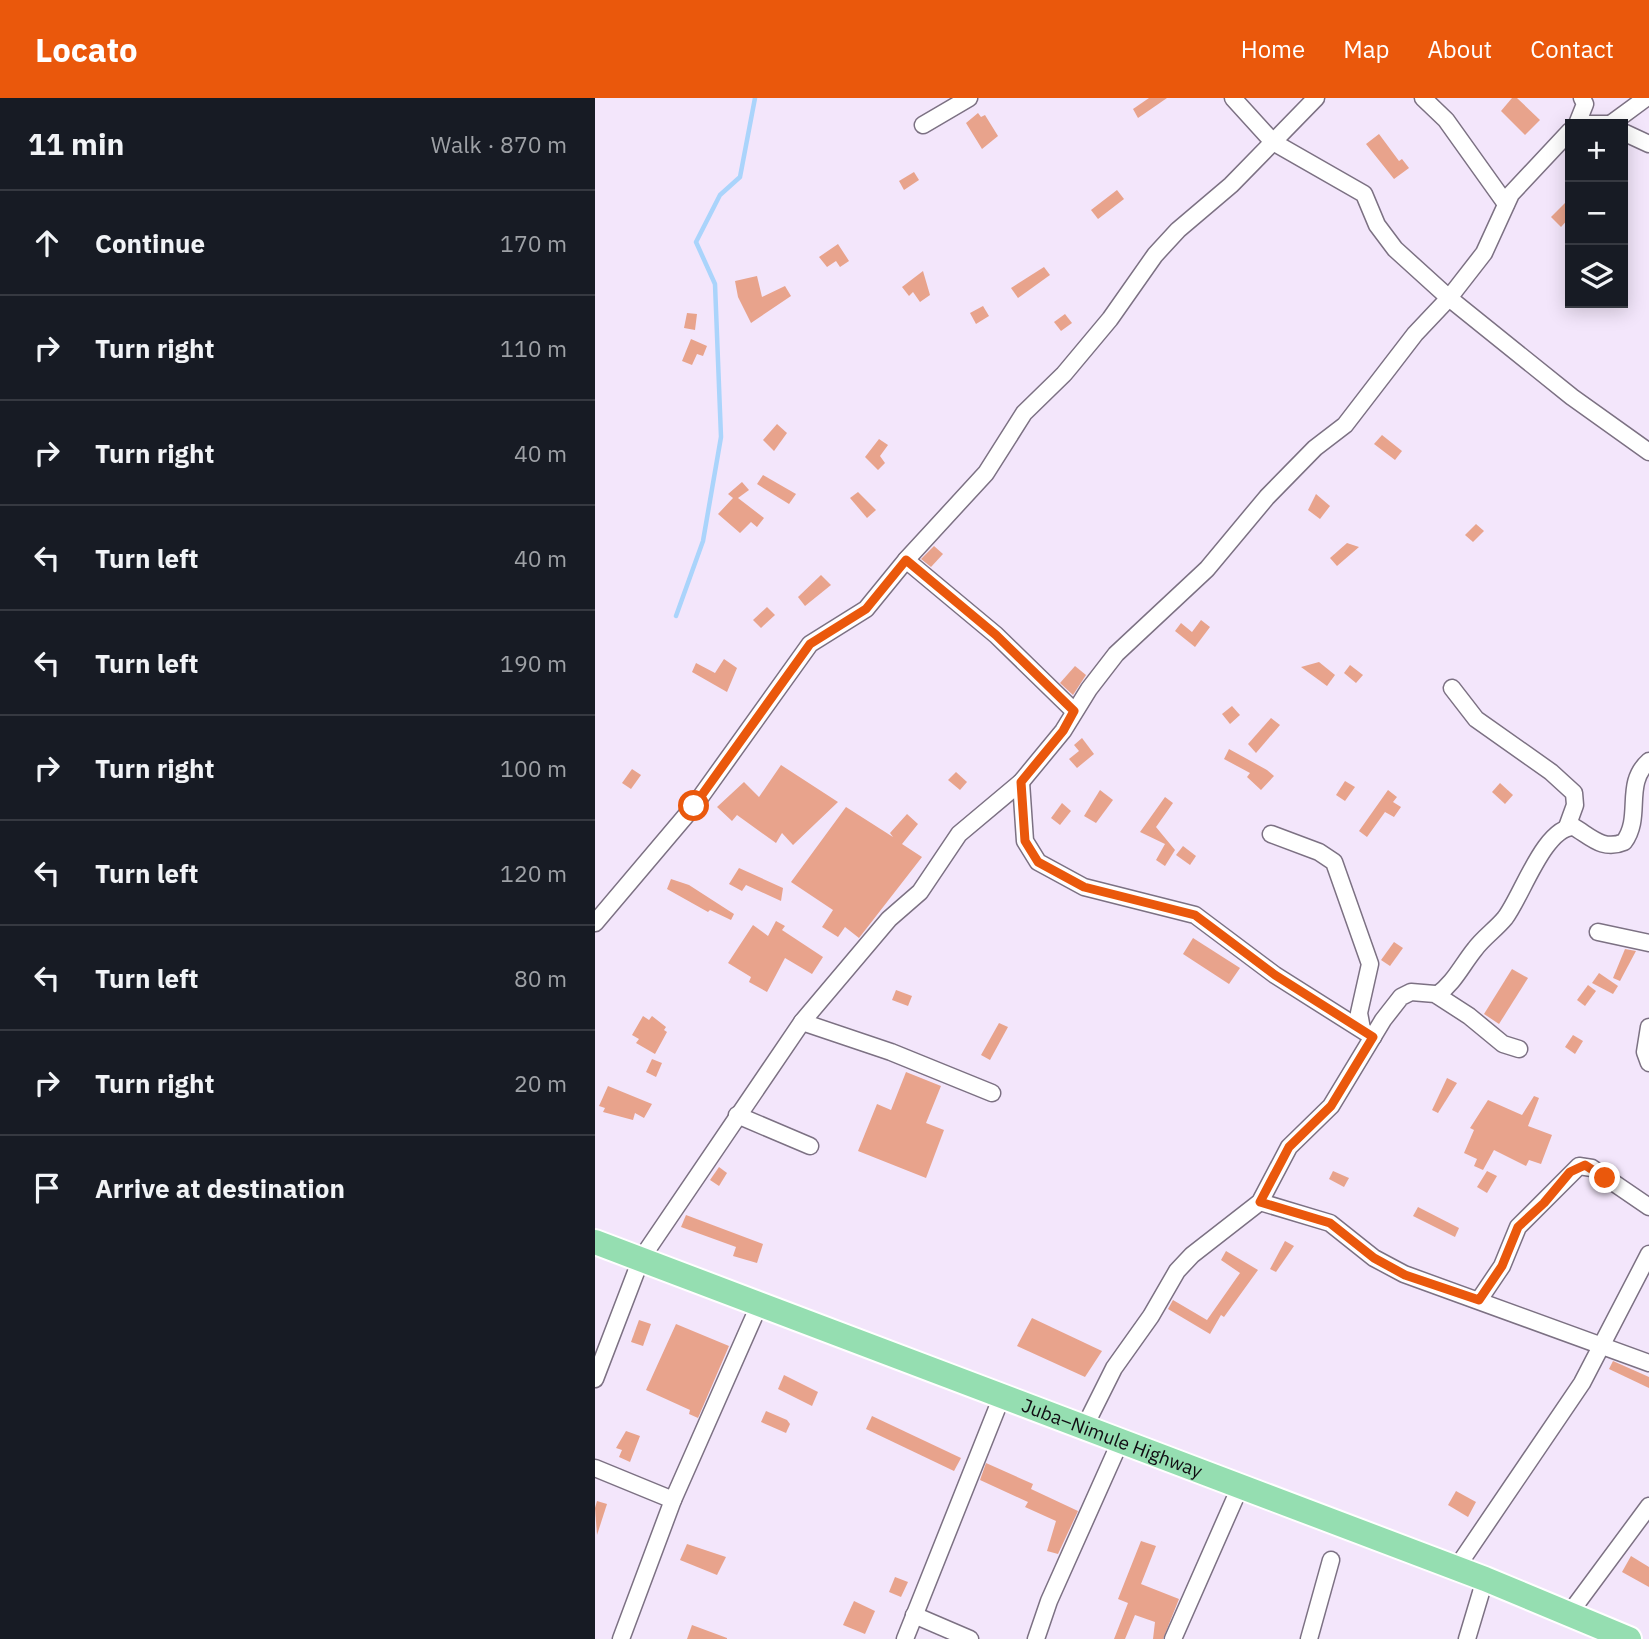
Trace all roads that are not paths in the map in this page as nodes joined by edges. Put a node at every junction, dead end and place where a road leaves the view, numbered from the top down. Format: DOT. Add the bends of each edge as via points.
graph roads {
  1 [pos="969,98"];
  2 [pos="1233,98"];
  3 [pos="1316,98"];
  4 [pos="1423,98"];
  5 [pos="1582,98"];
  6 [pos="1646,98"];
  7 [pos="1579,119"];
  8 [pos="1619,119"];
  9 [pos="923,125"];
  10 [pos="1628,134"];
  11 [pos="1565,136"];
  12 [pos="1273,142"];
  13 [pos="1649,144"];
  14 [pos="1506,204"];
  15 [pos="1449,298"];
  16 [pos="1649,452"];
  17 [pos="906,560"];
  18 [pos="1452,688"];
  19 [pos="1074,711"];
  20 [pos="1649,761"];
  21 [pos="1021,782"];
  22 [pos="1567,827"];
  23 [pos="1271,834"];
  24 [pos="595,923"];
  25 [pos="1598,932"];
  26 [pos="1649,943"];
  27 [pos="1437,995"];
  28 [pos="802,1022"];
  29 [pos="1649,1027"];
  30 [pos="1368,1033"];
  31 [pos="1519,1049"];
  32 [pos="1649,1063"];
  33 [pos="992,1093"];
  34 [pos="737,1115"];
  35 [pos="810,1146"];
  36 [pos="1260,1202"];
  37 [pos="1649,1207"];
  38 [pos="595,1242"];
  39 [pos="1649,1254"];
  40 [pos="641,1259"];
  41 [pos="1479,1300"];
  42 [pos="759,1303"];
  43 [pos="1602,1348"];
  44 [pos="1649,1363"];
  45 [pos="595,1379"];
  46 [pos="1002,1396"];
  47 [pos="1084,1428"];
  48 [pos="1120,1441"];
  49 [pos="595,1468"];
  50 [pos="1240,1487"];
  51 [pos="673,1500"];
  52 [pos="1649,1506"];
  53 [pos="1331,1560"];
  54 [pos="1455,1570"];
  55 [pos="1485,1579"];
  56 [pos="1569,1614"];
  57 [pos="913,1615"];
  58 [pos="621,1639"];
  59 [pos="905,1639"];
  60 [pos="971,1639"];
  61 [pos="1036,1639"];
  62 [pos="1173,1639"];
  63 [pos="1309,1639"];
  64 [pos="1467,1639"];
  65 [pos="1629,1639"];
  1 -- 9 [label="street"];
  2 -- 12 [label="street"];
  3 -- 12 [label="street"];
  4 -- 14 [label="street" via="1446,120"];
  5 -- 7 [label="street" via="1585,104"];
  6 -- 8 [label="street"];
  10 -- 13 [label="street"];
  11 -- 14 [label="street"];
  12 -- 15 [label="street" via="1364,194 1377,225 1395,249"];
  12 -- 17 [label="street" via="1155,255 1110,319 1024,413 986,473"];
  14 -- 15 [label="street" via="1484,253"];
  15 -- 16 [label="street"];
  15 -- 19 [label="street" via="1345,425 1315,448 1207,569 1117,654"];
  17 -- 19 [label="street" via="996,635"];
  17 -- 24 [label="street" via="866,609 810,644 694,806"];
  18 -- 22 [label="street" via="1476,719 1574,793"];
  19 -- 21 [label="street"];
  20 -- 22 [label="street" via="1635,777 1633,825 1624,842 1599,844"];
  21 -- 28 [label="street" via="959,834 920,892 889,919"];
  21 -- 30 [label="street" via="1025,841 1038,862 1084,887 1195,915 1275,975"];
  22 -- 27 [label="street" via="1545,846 1505,917"];
  23 -- 30 [label="street" via="1334,862 1370,964 1359,1013"];
  25 -- 26 [label="street"];
  27 -- 30 [label="street" via="1422,991 1401,997"];
  27 -- 31 [label="street" via="1495,1038"];
  28 -- 33 [label="street"];
  28 -- 34 [label="street"];
  29 -- 32 [label="street" via="1645,1052"];
  30 -- 36 [label="street" via="1331,1106 1284,1155"];
  34 -- 35 [label="street"];
  34 -- 40 [label="street"];
  36 -- 41 [label="street" via="1330,1223 1374,1258 1405,1275"];
  36 -- 47 [label="street" via="1177,1271 1114,1368"];
  37 -- 41 [label="street" via="1592,1168 1579,1166 1518,1227 1502,1266"];
  38 -- 40 [label="main road, Juba–Nimule Highway"];
  39 -- 43 [label="street"];
  40 -- 42 [label="main road, Juba–Nimule Highway"];
  40 -- 45 [label="street"];
  41 -- 43 [label="street"];
  42 -- 46 [label="main road, Juba–Nimule Highway"];
  42 -- 51 [label="street"];
  43 -- 44 [label="street"];
  43 -- 54 [label="street" via="1570,1404"];
  46 -- 47 [label="main road, Juba–Nimule Highway"];
  46 -- 57 [label="street"];
  47 -- 48 [label="main road, Juba–Nimule Highway"];
  48 -- 50 [label="main road, Juba–Nimule Highway"];
  48 -- 61 [label="street"];
  49 -- 51 [label="street"];
  50 -- 54 [label="main road, Juba–Nimule Highway"];
  50 -- 62 [label="street"];
  51 -- 58 [label="street"];
  52 -- 56 [label="street"];
  53 -- 63 [label="street"];
  54 -- 55 [label="main road, Juba–Nimule Highway"];
  55 -- 56 [label="main road, Juba–Nimule Highway"];
  55 -- 64 [label="street"];
  56 -- 65 [label="main road, Juba–Nimule Highway"];
  57 -- 59 [label="street"];
  57 -- 60 [label="street"];
}
